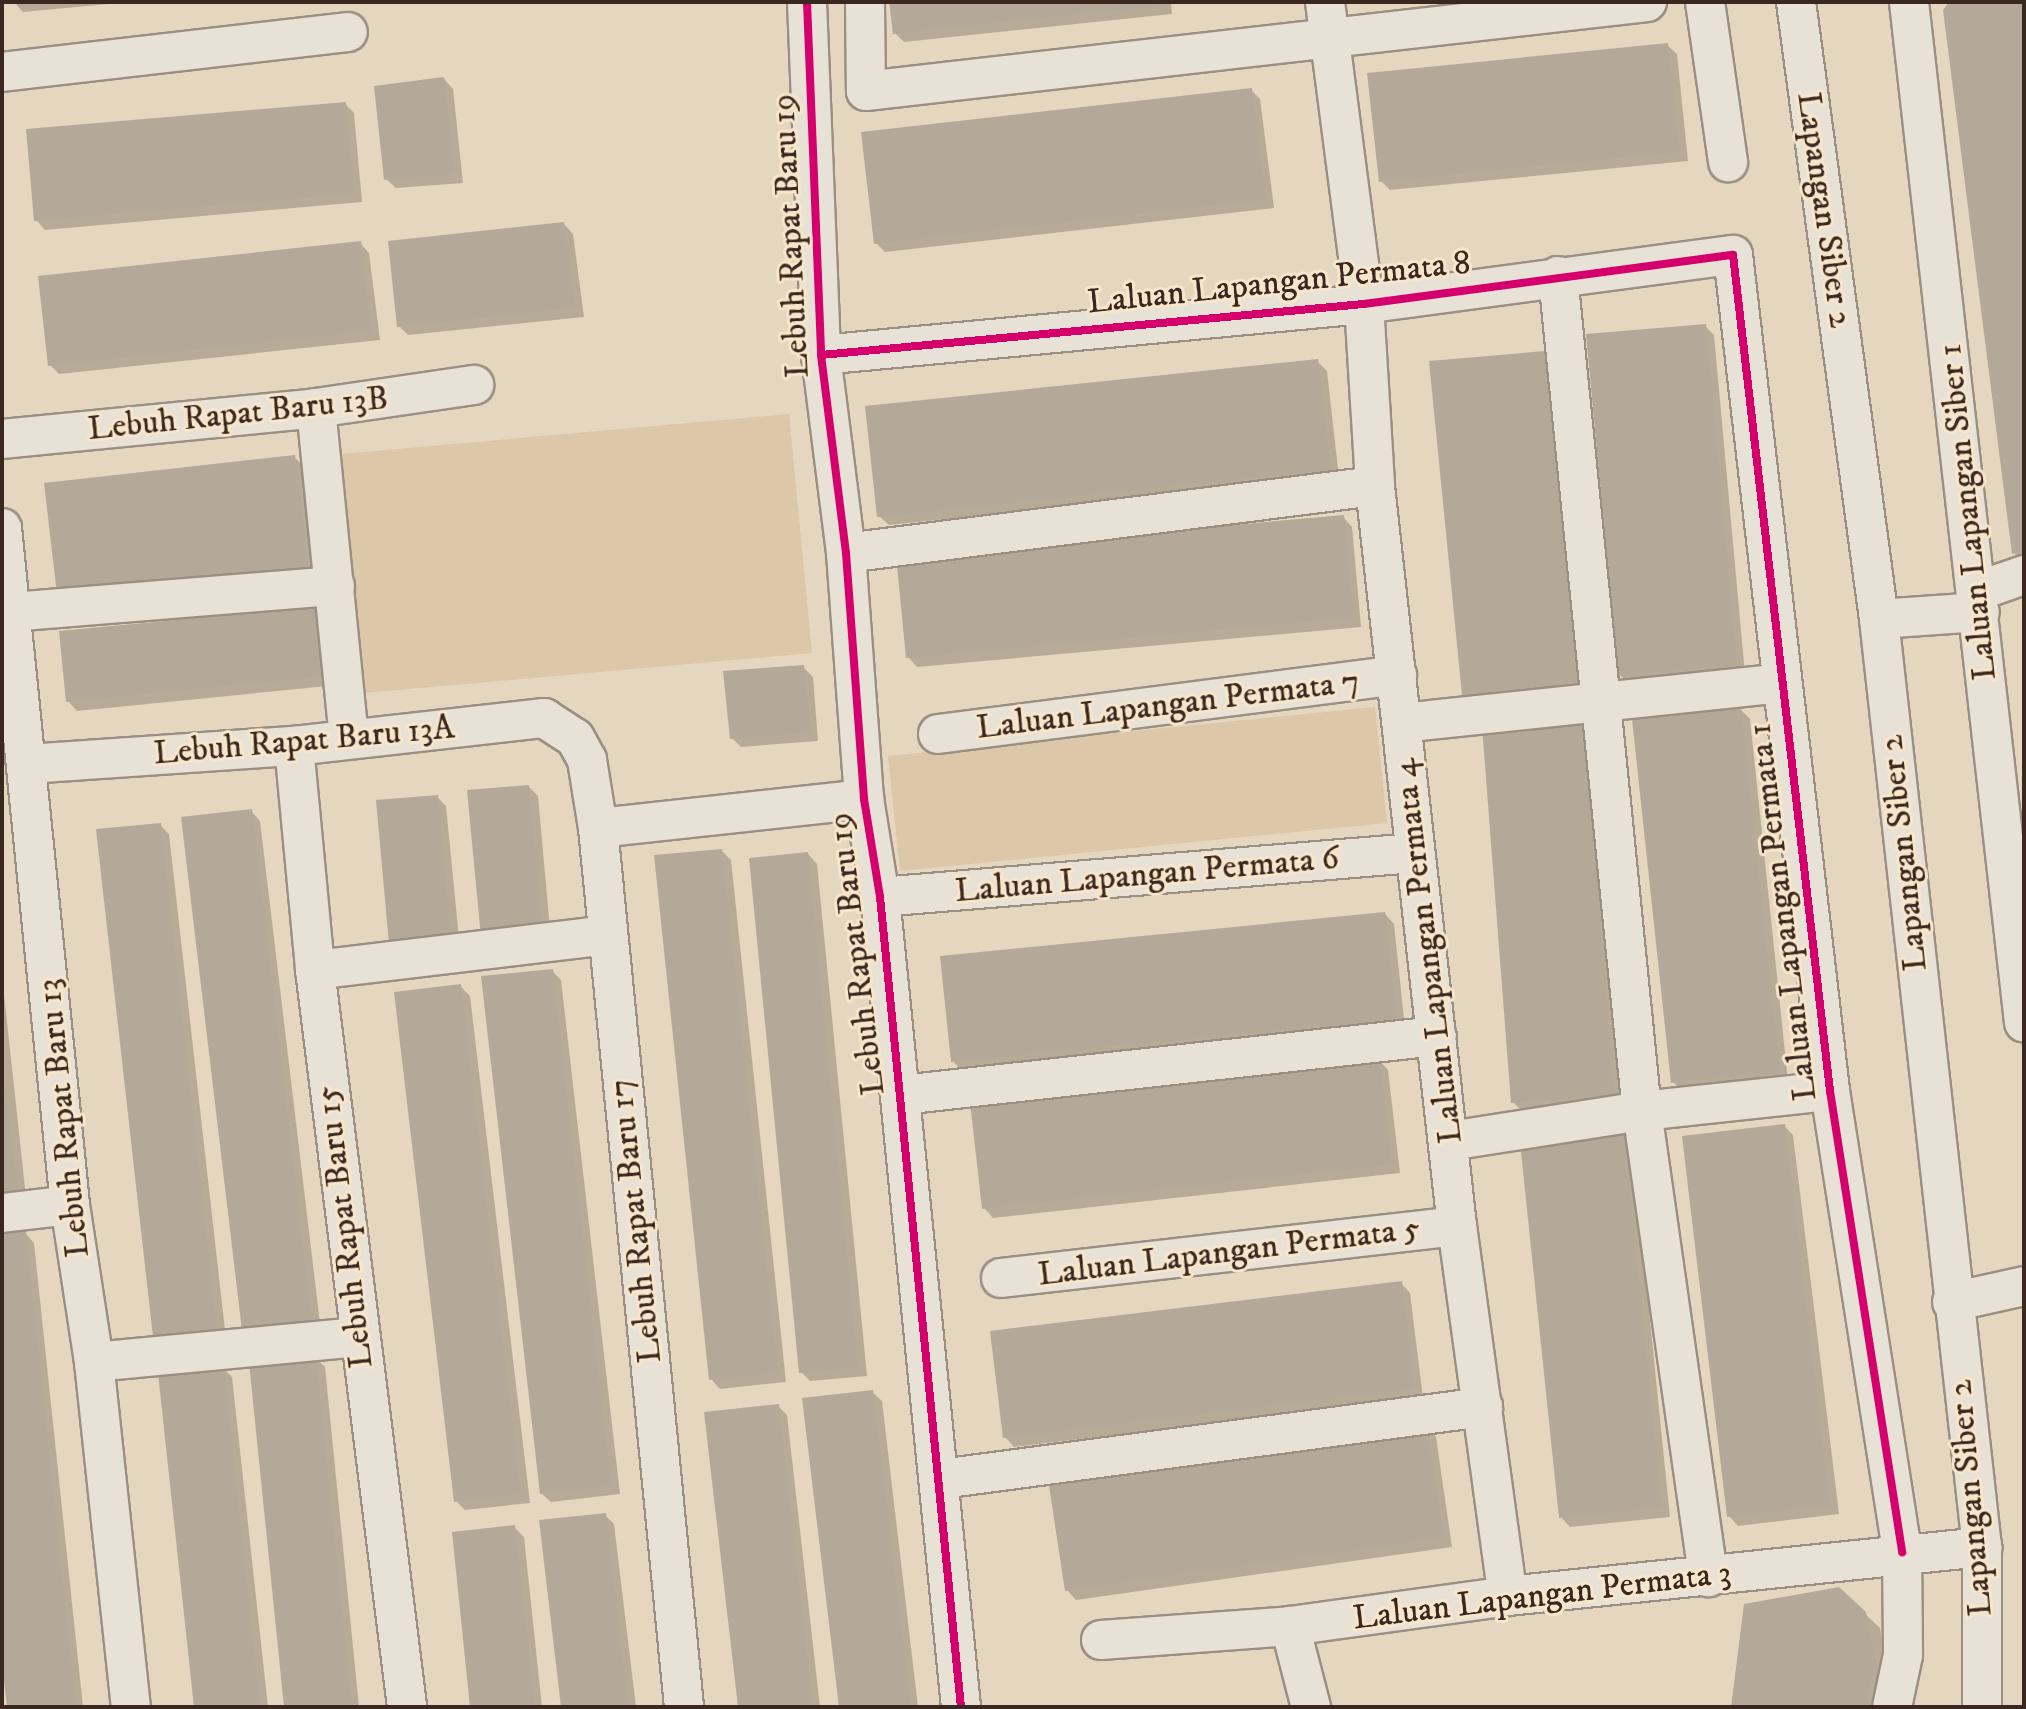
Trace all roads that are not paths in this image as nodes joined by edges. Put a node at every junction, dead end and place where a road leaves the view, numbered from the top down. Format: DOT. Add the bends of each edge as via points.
graph roads {
  1 [pos="807,2"];
  2 [pos="865,2"];
  3 [pos="1647,2"];
  4 [pos="1705,2"];
  5 [pos="1796,2"];
  6 [pos="1909,2"];
  7 [pos="1326,20"];
  8 [pos="348,32"];
  9 [pos="2,72"];
  10 [pos="1728,162"];
  11 [pos="1735,263"];
  12 [pos="1558,276"];
  13 [pos="1364,304"];
  14 [pos="821,355"];
  15 [pos="474,385"];
  16 [pos="316,408"];
  17 [pos="2,439"];
  18 [pos="1375,486"];
  19 [pos="2,528"];
  20 [pos="846,553"];
  21 [pos="2024,575"];
  22 [pos="335,586"];
  23 [pos="1979,601"];
  24 [pos="10,612"];
  25 [pos="1879,619"];
  26 [pos="1397,675"];
  27 [pos="1782,683"];
  28 [pos="1599,702"];
  29 [pos="1402,723"];
  30 [pos="938,734"];
  31 [pos="349,738"];
  32 [pos="575,738"];
  33 [pos="294,746"];
  34 [pos="28,764"];
  35 [pos="864,799"];
  36 [pos="598,828"];
  37 [pos="1414,853"];
  38 [pos="880,897"];
  39 [pos="607,935"];
  40 [pos="2021,958"];
  41 [pos="315,970"];
  42 [pos="2024,1023"];
  43 [pos="1437,1036"];
  44 [pos="1830,1091"];
  45 [pos="901,1095"];
  46 [pos="1642,1111"];
  47 [pos="1450,1141"];
  48 [pos="70,1205"];
  49 [pos="2,1213"];
  50 [pos="1457,1226"];
  51 [pos="1001,1278"];
  52 [pos="2024,1286"];
  53 [pos="1952,1302"];
  54 [pos="358,1337"];
  55 [pos="94,1362"];
  56 [pos="1483,1407"];
  57 [pos="941,1479"];
  58 [pos="1982,1547"];
  59 [pos="1902,1552"];
  60 [pos="1708,1577"];
  61 [pos="1508,1596"];
  62 [pos="1290,1626"];
  63 [pos="1101,1640"];
  64 [pos="131,1707"];
  65 [pos="407,1707"];
  66 [pos="684,1707"];
  67 [pos="961,1707"];
  68 [pos="1311,1707"];
  69 [pos="1892,1707"];
  70 [pos="1982,1707"];
  1 -- 14 [label="street, Lebuh Rapat Baru 19"];
  2 -- 7 [label="street" via="866,91"];
  3 -- 7 [label="street"];
  4 -- 10 [label="street"];
  5 -- 25 [label="street, Lapangan Siber 2"];
  6 -- 23 [label="street, Laluan Lapangan Siber 1"];
  7 -- 13 [label="street, Laluan Lapangan Permata 4"];
  8 -- 9 [label="street"];
  11 -- 12 [label="street, Laluan Lapangan Permata 8" via="1733,255 1725,253"];
  11 -- 27 [label="street, Laluan Lapangan Permata 1"];
  12 -- 13 [label="street, Laluan Lapangan Permata 8"];
  12 -- 28 [label="street"];
  13 -- 14 [label="street, Laluan Lapangan Permata 8"];
  13 -- 18 [label="street, Laluan Lapangan Permata 4"];
  14 -- 20 [label="street, Lebuh Rapat Baru 19"];
  15 -- 16 [label="street, Lebuh Rapat Baru 13B"];
  16 -- 17 [label="street, Lebuh Rapat Baru 13B"];
  16 -- 22 [label="street"];
  18 -- 20 [label="street"];
  18 -- 26 [label="street, Laluan Lapangan Permata 4"];
  19 -- 24 [label="street, Lebuh Rapat Baru 13"];
  20 -- 35 [label="street, Lebuh Rapat Baru 19"];
  21 -- 23 [label="street"];
  22 -- 24 [label="street"];
  22 -- 31 [label="street"];
  23 -- 25 [label="street"];
  23 -- 40 [label="street, Laluan Lapangan Siber 1"];
  24 -- 34 [label="street, Lebuh Rapat Baru 13"];
  25 -- 53 [label="street, Lapangan Siber 2"];
  26 -- 29 [label="street, Laluan Lapangan Permata 4"];
  26 -- 30 [label="street, Laluan Lapangan Permata 7"];
  27 -- 28 [label="street"];
  27 -- 44 [label="street, Laluan Lapangan Permata 1"];
  28 -- 29 [label="street"];
  28 -- 46 [label="street"];
  29 -- 37 [label="street, Laluan Lapangan Permata 4"];
  31 -- 32 [label="street, Lebuh Rapat Baru 13A" via="544,718"];
  31 -- 33 [label="street, Lebuh Rapat Baru 13A"];
  32 -- 36 [label="street, Lebuh Rapat Baru 17" via="587,760"];
  33 -- 34 [label="street, Lebuh Rapat Baru 13A"];
  33 -- 41 [label="street, Lebuh Rapat Baru 15"];
  34 -- 48 [label="street, Lebuh Rapat Baru 13"];
  35 -- 36 [label="street"];
  35 -- 38 [label="street, Lebuh Rapat Baru 19"];
  36 -- 39 [label="street, Lebuh Rapat Baru 17"];
  37 -- 38 [label="street, Laluan Lapangan Permata 6"];
  37 -- 43 [label="street, Laluan Lapangan Permata 4"];
  38 -- 45 [label="street, Lebuh Rapat Baru 19"];
  39 -- 41 [label="street"];
  39 -- 66 [label="street, Lebuh Rapat Baru 17"];
  40 -- 42 [label="street, Laluan Lapangan Siber 1"];
  41 -- 54 [label="street, Lebuh Rapat Baru 15"];
  43 -- 45 [label="street"];
  43 -- 47 [label="street, Laluan Lapangan Permata 4"];
  44 -- 46 [label="street"];
  44 -- 59 [label="street, Laluan Lapangan Permata 1"];
  45 -- 57 [label="street, Lebuh Rapat Baru 19"];
  46 -- 47 [label="street"];
  46 -- 60 [label="street"];
  47 -- 50 [label="street, Laluan Lapangan Permata 4"];
  48 -- 49 [label="street"];
  48 -- 55 [label="street, Lebuh Rapat Baru 13"];
  50 -- 51 [label="street, Laluan Lapangan Permata 5"];
  50 -- 56 [label="street, Laluan Lapangan Permata 4"];
  52 -- 53 [label="street"];
  53 -- 58 [label="street, Lapangan Siber 2"];
  54 -- 55 [label="street"];
  54 -- 65 [label="street, Lebuh Rapat Baru 15"];
  55 -- 64 [label="street, Lebuh Rapat Baru 13"];
  56 -- 57 [label="street"];
  56 -- 61 [label="street, Laluan Lapangan Permata 4"];
  57 -- 67 [label="street, Lebuh Rapat Baru 19"];
  58 -- 59 [label="street, Laluan Lapangan Permata 3"];
  58 -- 70 [label="street, Lapangan Siber 2"];
  59 -- 60 [label="street, Laluan Lapangan Permata 3"];
  59 -- 69 [label="street, Laluan Lapangan Permata 1" via="1903,1655"];
  60 -- 61 [label="street, Laluan Lapangan Permata 3"];
  61 -- 62 [label="street, Laluan Lapangan Permata 3"];
  62 -- 63 [label="street, Laluan Lapangan Permata 3"];
  62 -- 68 [label="street"];
}
